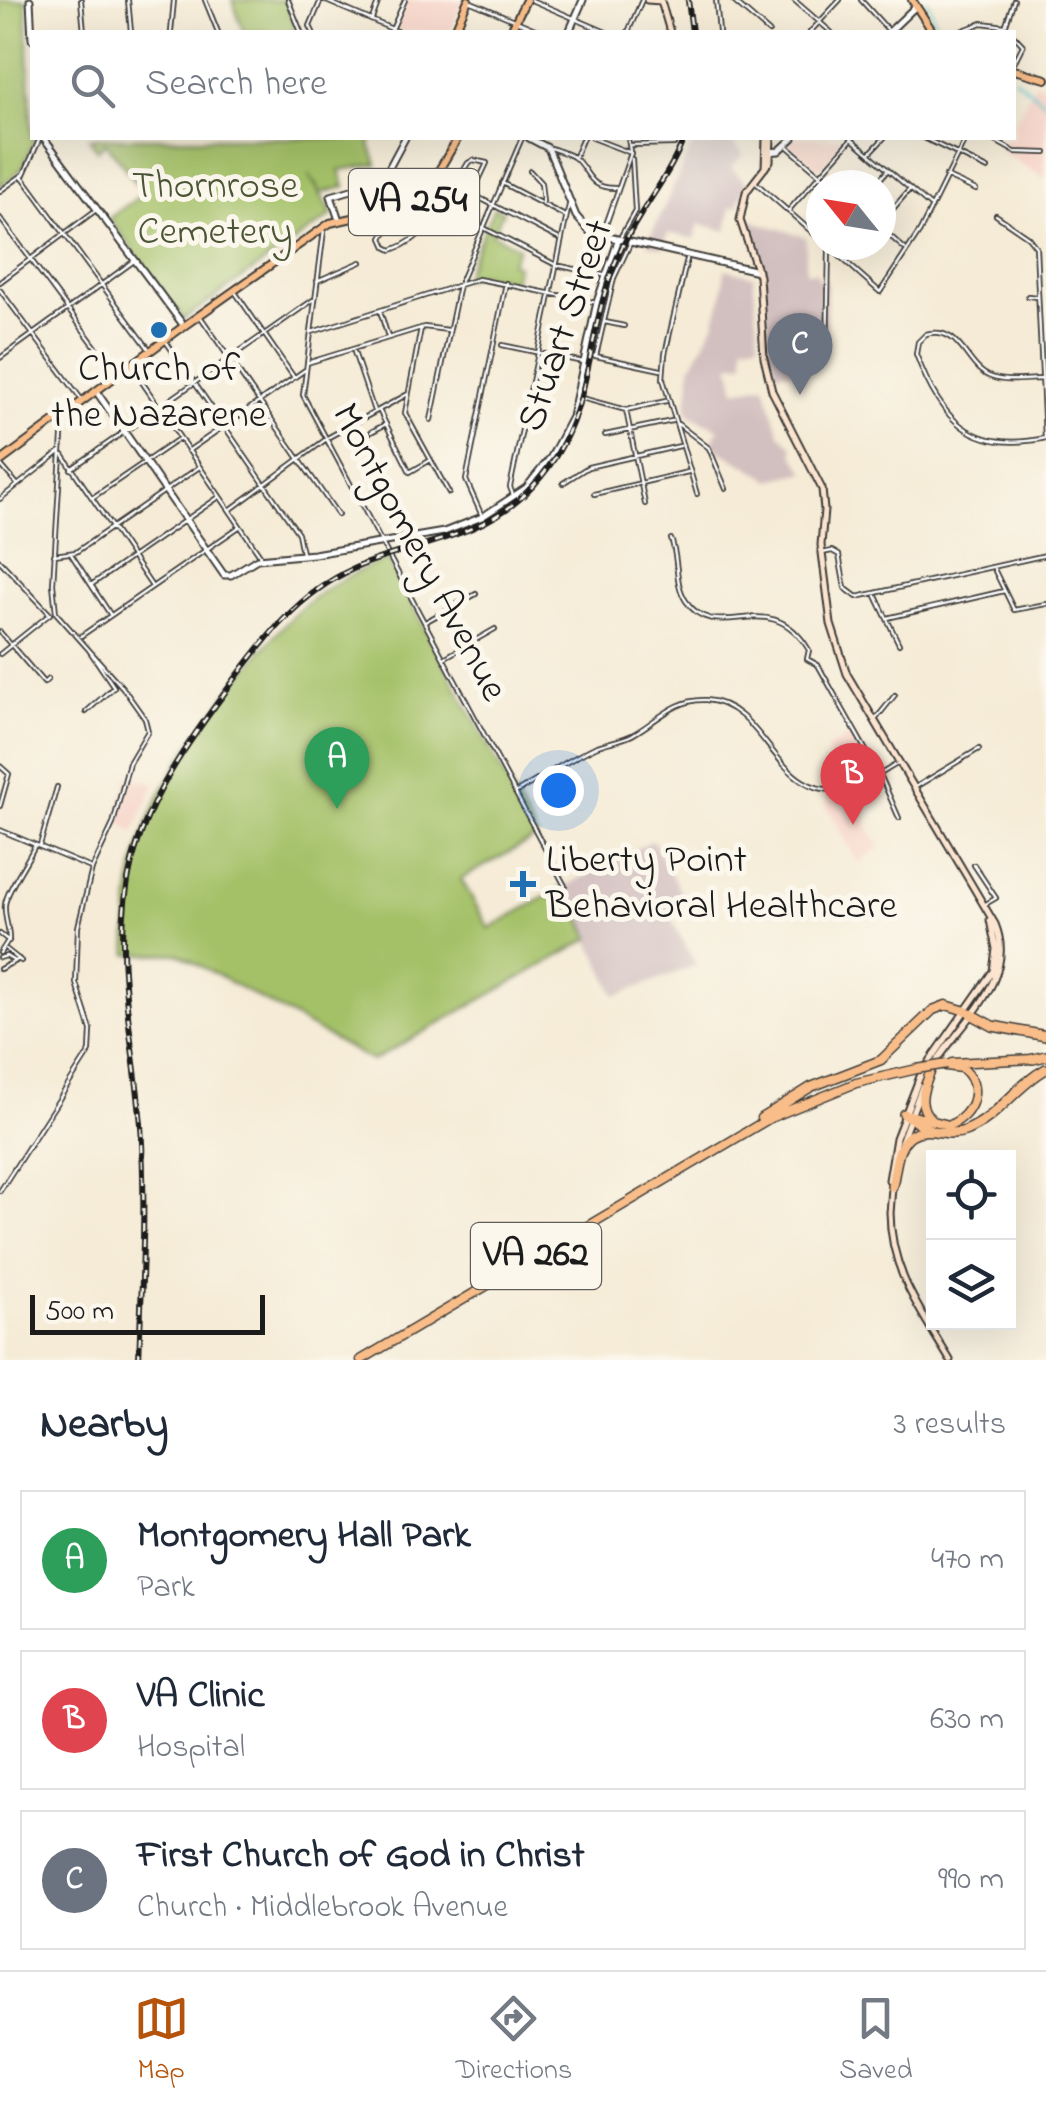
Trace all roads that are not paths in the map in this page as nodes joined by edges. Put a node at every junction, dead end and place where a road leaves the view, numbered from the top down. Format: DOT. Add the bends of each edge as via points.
graph roads {
  1 [pos="30,0"];
  2 [pos="81,0"];
  3 [pos="128,0"];
  4 [pos="174,0"];
  5 [pos="205,0"];
  6 [pos="288,0"];
  7 [pos="322,0"];
  8 [pos="379,0"];
  9 [pos="405,0"];
  10 [pos="468,0"];
  11 [pos="528,0"];
  12 [pos="583,0"];
  13 [pos="645,0"];
  14 [pos="661,0"];
  15 [pos="716,0"];
  16 [pos="732,0"];
  17 [pos="794,0"];
  18 [pos="840,0"];
  19 [pos="861,0"];
  20 [pos="1014,0"];
  21 [pos="914,4"];
  22 [pos="575,19"];
  23 [pos="371,20"];
  24 [pos="516,21"];
  25 [pos="819,22"];
  26 [pos="1006,26"];
  27 [pos="456,28"];
  28 [pos="32,30"];
  29 [pos="84,30"];
  30 [pos="131,30"];
  31 [pos="171,30"];
  32 [pos="217,30"];
  33 [pos="301,30"];
  34 [pos="312,30"];
  35 [pos="390,30"];
  36 [pos="392,30"];
  37 [pos="511,30"];
  38 [pos="537,30"];
  39 [pos="570,30"];
  40 [pos="601,30"];
  41 [pos="629,30"];
  42 [pos="669,30"];
  43 [pos="719,30"];
  44 [pos="767,30"];
  45 [pos="812,30"];
  46 [pos="829,30"];
  47 [pos="888,30"];
  48 [pos="892,30"];
  49 [pos="932,30"];
  50 [pos="964,30"];
  51 [pos="1010,30"];
  52 [pos="1016,37"];
  53 [pos="1016,61"];
  54 [pos="1016,67"];
  55 [pos="1046,80"];
  56 [pos="41,140"];
  57 [pos="44,140"];
  58 [pos="404,140"];
  59 [pos="457,140"];
  60 [pos="524,140"];
  61 [pos="530,140"];
  62 [pos="581,140"];
  63 [pos="597,140"];
  64 [pos="628,140"];
  65 [pos="768,140"];
  66 [pos="791,140"];
  67 [pos="850,140"];
  68 [pos="854,140"];
  69 [pos="882,140"];
  70 [pos="928,140"];
  71 [pos="965,140"];
  72 [pos="994,140"];
  73 [pos="629,144"];
  74 [pos="674,144"];
  75 [pos="786,145"];
  76 [pos="548,148"];
  77 [pos="631,153"];
  78 [pos="768,153"];
  79 [pos="956,153"];
  80 [pos="1046,153"];
  81 [pos="870,154"];
  82 [pos="575,158"];
  83 [pos="988,169"];
  84 [pos="814,170"];
  85 [pos="824,170"];
  86 [pos="888,170"];
  87 [pos="530,171"];
  88 [pos="22,176"];
  89 [pos="436,176"];
  90 [pos="946,176"];
  91 [pos="896,177"];
  92 [pos="754,182"];
  93 [pos="502,183"];
  94 [pos="455,186"];
  95 [pos="618,187"];
  96 [pos="910,189"];
  97 [pos="976,190"];
  98 [pos="0,191"];
  99 [pos="806,191"];
  100 [pos="472,195"];
  101 [pos="570,202"];
  102 [pos="543,203"];
  103 [pos="492,205"];
  104 [pos="896,207"];
  105 [pos="931,207"];
  106 [pos="98,209"];
  107 [pos="788,211"];
  108 [pos="996,215"];
  109 [pos="566,217"];
  110 [pos="0,218"];
  111 [pos="339,220"];
  112 [pos="429,225"];
  113 [pos="324,227"];
  114 [pos="482,227"];
  115 [pos="806,227"];
  116 [pos="64,234"];
  117 [pos="601,237"];
  118 [pos="561,240"];
  119 [pos="896,240"];
  120 [pos="618,241"];
  121 [pos="630,244"];
  122 [pos="906,250"];
  123 [pos="687,257"];
  124 [pos="30,259"];
  125 [pos="135,260"];
  126 [pos="828,260"];
  127 [pos="844,260"];
  128 [pos="361,262"];
  129 [pos="846,262"];
  130 [pos="556,265"];
  131 [pos="758,272"];
  132 [pos="604,276"];
  133 [pos="0,282"];
  134 [pos="316,282"];
  135 [pos="102,284"];
  136 [pos="506,284"];
  137 [pos="459,285"];
  138 [pos="0,290"];
  139 [pos="234,290"];
  140 [pos="550,293"];
  141 [pos="1028,296"];
  142 [pos="1038,297"];
  143 [pos="314,299"];
  144 [pos="597,302"];
  145 [pos="68,310"];
  146 [pos="379,310"];
  147 [pos="199,315"];
  148 [pos="604,321"];
  149 [pos="184,326"];
  150 [pos="624,326"];
  151 [pos="421,328"];
  152 [pos="450,331"];
  153 [pos="310,333"];
  154 [pos="264,334"];
  155 [pos="34,335"];
  156 [pos="388,338"];
  157 [pos="164,340"];
  158 [pos="502,346"];
  159 [pos="353,349"];
  160 [pos="150,350"];
  161 [pos="538,353"];
  162 [pos="827,355"];
  163 [pos="596,356"];
  164 [pos="1,358"];
  165 [pos="230,358"];
  166 [pos="586,358"];
  167 [pos="307,362"];
  168 [pos="130,365"];
  169 [pos="306,369"];
  170 [pos="663,371"];
  171 [pos="116,376"];
  172 [pos="294,377"];
  173 [pos="1042,378"];
  174 [pos="194,384"];
  175 [pos="96,391"];
  176 [pos="408,394"];
  177 [pos="578,397"];
  178 [pos="83,401"];
  179 [pos="259,401"];
  180 [pos="667,401"];
  181 [pos="159,408"];
  182 [pos="626,410"];
  183 [pos="377,411"];
  184 [pos="62,416"];
  185 [pos="431,420"];
  186 [pos="675,420"];
  187 [pos="386,424"];
  188 [pos="224,426"];
  189 [pos="630,430"];
  190 [pos="124,432"];
  191 [pos="371,432"];
  192 [pos="605,434"];
  193 [pos="180,438"];
  194 [pos="1046,438"];
  195 [pos="328,440"];
  196 [pos="682,446"];
  197 [pos="188,451"];
  198 [pos="62,452"];
  199 [pos="635,456"];
  200 [pos="300,460"];
  201 [pos="430,460"];
  202 [pos="144,462"];
  203 [pos="0,463"];
  204 [pos="199,467"];
  205 [pos="71,468"];
  206 [pos="690,471"];
  207 [pos="640,482"];
  208 [pos="563,483"];
  209 [pos="18,485"];
  210 [pos="265,485"];
  211 [pos="726,488"];
  212 [pos="165,491"];
  213 [pos="449,493"];
  214 [pos="594,494"];
  215 [pos="697,494"];
  216 [pos="220,496"];
  217 [pos="514,496"];
  218 [pos="0,499"];
  219 [pos="91,499"];
  220 [pos="645,504"];
  221 [pos="229,510"];
  222 [pos="338,515"];
  223 [pos="482,517"];
  224 [pos="185,521"];
  225 [pos="240,526"];
  226 [pos="111,528"];
  227 [pos="671,539"];
  228 [pos="382,542"];
  229 [pos="205,550"];
  230 [pos="822,553"];
  231 [pos="71,554"];
  232 [pos="302,554"];
  233 [pos="54,555"];
  234 [pos="1046,555"];
  235 [pos="132,558"];
  236 [pos="262,559"];
  237 [pos="0,561"];
  238 [pos="993,567"];
  239 [pos="91,585"];
  240 [pos="152,586"];
  241 [pos="1004,591"];
  242 [pos="476,594"];
  243 [pos="876,594"];
  244 [pos="1046,604"];
  245 [pos="56,611"];
  246 [pos="50,614"];
  247 [pos="110,615"];
  248 [pos="887,618"];
  249 [pos="423,623"];
  250 [pos="494,629"];
  251 [pos="0,632"];
  252 [pos="79,637"];
  253 [pos="899,644"];
  254 [pos="11,645"];
  255 [pos="89,647"];
  256 [pos="0,654"];
  257 [pos="442,658"];
  258 [pos="48,679"];
  259 [pos="895,696"];
  260 [pos="86,712"];
  261 [pos="874,720"];
  262 [pos="979,749"];
  263 [pos="898,763"];
  264 [pos="0,766"];
  265 [pos="880,774"];
  266 [pos="56,787"];
  267 [pos="912,788"];
  268 [pos="515,793"];
  269 [pos="0,806"];
  270 [pos="899,818"];
  271 [pos="0,830"];
  272 [pos="37,846"];
  273 [pos="974,865"];
  274 [pos="92,869"];
  275 [pos="566,886"];
  276 [pos="982,906"];
  277 [pos="989,918"];
  278 [pos="0,934"];
  279 [pos="4,941"];
  280 [pos="5,948"];
  281 [pos="0,956"];
  282 [pos="18,961"];
  283 [pos="0,970"];
  284 [pos="971,1011"];
  285 [pos="1046,1036"];
  286 [pos="1046,1057"];
  287 [pos="1033,1058"];
  288 [pos="946,1065"];
  289 [pos="1046,1068"];
  290 [pos="931,1070"];
  291 [pos="908,1116"];
  292 [pos="935,1127"];
  293 [pos="712,1151"];
  294 [pos="892,1186"];
  295 [pos="0,1191"];
  296 [pos="890,1214"];
  297 [pos="361,1360"];
  298 [pos="950,1360"];
  1 -- 28 [label="street"];
  2 -- 29 [label="street"];
  3 -- 30 [label="street"];
  4 -- 31 [label="street"];
  5 -- 32 [label="street"];
  6 -- 33 [label="street"];
  7 -- 23 [label="street"];
  7 -- 34 [label="street"];
  8 -- 23 [label="street"];
  9 -- 36 [label="street"];
  10 -- 24 [label="street"];
  10 -- 27 [label="main road"];
  11 -- 22 [label="street"];
  11 -- 24 [label="main road"];
  12 -- 22 [label="street"];
  13 -- 14 [label="main road"];
  13 -- 41 [label="street"];
  14 -- 42 [label="main road"];
  15 -- 43 [label="street"];
  16 -- 44 [label="street"];
  17 -- 25 [label="street"];
  18 -- 25 [label="street"];
  19 -- 47 [label="street"];
  20 -- 26 [label="street"];
  21 -- 48 [label="street"];
  21 -- 49 [label="main road"];
  22 -- 39 [label="street"];
  22 -- 40 [label="street"];
  23 -- 35 [label="street"];
  24 -- 37 [label="main road"];
  24 -- 38 [label="street"];
  25 -- 45 [label="street"];
  25 -- 46 [label="street"];
  26 -- 50 [label="street" via="982,23"];
  26 -- 51 [label="street"];
  52 -- 53 [label="street" via="1023,45"];
  54 -- 55 [label="main road"];
  56 -- 88 [label="street"];
  57 -- 106 [label="street"];
  58 -- 111 [label="street" via="382,180 331,196"];
  59 -- 89 [label="main road, VA 254"];
  60 -- 93 [label="street"];
  61 -- 76 [label="street"];
  62 -- 82 [label="street"];
  63 -- 77 [label="street"];
  64 -- 73 [label="street, Stuart Street"];
  65 -- 78 [label="main road"];
  66 -- 75 [label="street"];
  67 -- 85 [label="street"];
  68 -- 81 [label="street"];
  69 -- 81 [label="street"];
  70 -- 79 [label="street"];
  71 -- 79 [label="street"];
  72 -- 80 [label="street" via="1017,152"];
  73 -- 74 [label="street"];
  73 -- 77 [label="street, Stuart Street"];
  75 -- 78 [label="street"];
  75 -- 84 [label="street"];
  76 -- 82 [label="street"];
  76 -- 101 [label="street"];
  77 -- 95 [label="street"];
  77 -- 120 [label="street, Stuart Street" via="636,206"];
  78 -- 92 [label="main road"];
  79 -- 83 [label="street"];
  79 -- 90 [label="street"];
  81 -- 86 [label="street"];
  82 -- 95 [label="street" via="588,178"];
  87 -- 102 [label="street"];
  88 -- 98 [label="street"];
  88 -- 116 [label="street"];
  89 -- 94 [label="street"];
  89 -- 111 [label="main road, VA 254" via="408,207"];
  90 -- 97 [label="street"];
  90 -- 105 [label="street"];
  91 -- 96 [label="street"];
  92 -- 107 [label="street"];
  92 -- 131 [label="main road" via="740,216"];
  93 -- 102 [label="street"];
  93 -- 103 [label="street"];
  94 -- 100 [label="street"];
  94 -- 100 [label="street" via="470,161 486,163"];
  94 -- 112 [label="street"];
  95 -- 117 [label="street"];
  96 -- 104 [label="street"];
  96 -- 105 [label="street"];
  99 -- 107 [label="street"];
  100 -- 103 [label="street"];
  101 -- 109 [label="street"];
  101 -- 117 [label="street" via="584,227"];
  102 -- 109 [label="street"];
  103 -- 114 [label="street"];
  103 -- 118 [label="street"];
  105 -- 122 [label="street"];
  106 -- 116 [label="street"];
  106 -- 125 [label="street"];
  107 -- 115 [label="street"];
  108 -- 142 [label="street" via="1035,244"];
  109 -- 118 [label="street"];
  110 -- 124 [label="street"];
  111 -- 113 [label="main road, VA 254"];
  112 -- 112 [label="street" via="387,230 382,237 392,250 417,240"];
  113 -- 134 [label="street, Montgomery Avenue"];
  113 -- 139 [label="main road, VA 254"];
  114 -- 130 [label="street"];
  114 -- 137 [label="street"];
  116 -- 124 [label="street"];
  116 -- 135 [label="street"];
  117 -- 120 [label="street"];
  118 -- 130 [label="street"];
  119 -- 122 [label="street"];
  120 -- 121 [label="street"];
  120 -- 132 [label="street, Stuart Street"];
  121 -- 123 [label="street"];
  121 -- 148 [label="street"];
  122 -- 129 [label="street" via="880,292"];
  123 -- 131 [label="street"];
  123 -- 170 [label="street"];
  124 -- 133 [label="street"];
  124 -- 145 [label="street"];
  125 -- 135 [label="street"];
  125 -- 149 [label="street"];
  126 -- 162 [label="street"];
  127 -- 129 [label="street"];
  128 -- 134 [label="street"];
  130 -- 132 [label="street"];
  130 -- 140 [label="street"];
  131 -- 230 [label="main road" via="772,391 822,489"];
  132 -- 144 [label="street, Stuart Street"];
  134 -- 143 [label="street, Montgomery Avenue"];
  135 -- 145 [label="street"];
  135 -- 160 [label="street"];
  136 -- 137 [label="street" via="478,279"];
  136 -- 140 [label="street"];
  136 -- 223 [label="street" via="466,480"];
  137 -- 146 [label="street"];
  137 -- 152 [label="street"];
  138 -- 155 [label="street"];
  139 -- 147 [label="main road, VA 254"];
  139 -- 154 [label="street"];
  140 -- 144 [label="street"];
  140 -- 161 [label="street"];
  141 -- 142 [label="street"];
  142 -- 173 [label="street"];
  143 -- 153 [label="street, Montgomery Avenue"];
  143 -- 154 [label="street"];
  144 -- 166 [label="street, Stuart Street"];
  145 -- 155 [label="street"];
  145 -- 171 [label="street"];
  146 -- 153 [label="street"];
  146 -- 156 [label="street"];
  147 -- 149 [label="main road, VA 254"];
  147 -- 165 [label="street"];
  148 -- 150 [label="street"];
  148 -- 163 [label="street"];
  149 -- 157 [label="main road, VA 254"];
  151 -- 152 [label="street"];
  151 -- 156 [label="street"];
  151 -- 176 [label="street"];
  152 -- 185 [label="street"];
  153 -- 167 [label="street, Montgomery Avenue"];
  154 -- 165 [label="street"];
  154 -- 172 [label="street"];
  155 -- 164 [label="street"];
  155 -- 178 [label="street"];
  156 -- 159 [label="street"];
  157 -- 160 [label="main road, VA 254"];
  157 -- 174 [label="street"];
  158 -- 161 [label="street"];
  159 -- 167 [label="street"];
  159 -- 183 [label="street"];
  160 -- 168 [label="main road, VA 254"];
  161 -- 166 [label="street"];
  161 -- 217 [label="street" via="510,487"];
  163 -- 166 [label="street"];
  163 -- 170 [label="street"];
  165 -- 174 [label="street"];
  165 -- 179 [label="street"];
  166 -- 177 [label="street, Stuart Street"];
  167 -- 169 [label="street, Montgomery Avenue"];
  168 -- 171 [label="main road, VA 254"];
  168 -- 181 [label="street"];
  169 -- 172 [label="street"];
  169 -- 195 [label="street, Montgomery Avenue" via="303,394"];
  170 -- 180 [label="street"];
  171 -- 175 [label="main road, VA 254"];
  172 -- 179 [label="street"];
  173 -- 194 [label="street"];
  173 -- 194 [label="street" via="988,376 944,334 928,333 917,344 936,402 959,426 994,440"];
  174 -- 181 [label="street"];
  174 -- 188 [label="street"];
  175 -- 178 [label="main road, VA 254"];
  175 -- 190 [label="street"];
  176 -- 183 [label="street"];
  176 -- 201 [label="street" via="406,417"];
  177 -- 182 [label="street"];
  177 -- 217 [label="street, Stuart Street" via="551,457"];
  178 -- 184 [label="main road, VA 254"];
  179 -- 188 [label="street"];
  179 -- 200 [label="street"];
  180 -- 182 [label="street"];
  180 -- 186 [label="street"];
  181 -- 190 [label="street"];
  181 -- 193 [label="street"];
  182 -- 189 [label="street"];
  183 -- 187 [label="street"];
  183 -- 195 [label="street"];
  184 -- 198 [label="street"];
  184 -- 203 [label="main road, VA 254"];
  186 -- 189 [label="street"];
  186 -- 196 [label="street"];
  186 -- 211 [label="street" via="709,448"];
  187 -- 191 [label="street"];
  187 -- 201 [label="street" via="410,472"];
  188 -- 197 [label="street"];
  188 -- 210 [label="street"];
  189 -- 192 [label="street"];
  189 -- 199 [label="street"];
  190 -- 202 [label="street"];
  190 -- 205 [label="street"];
  193 -- 197 [label="street"];
  193 -- 202 [label="street"];
  195 -- 200 [label="street"];
  195 -- 228 [label="street, Montgomery Avenue"];
  196 -- 199 [label="street"];
  196 -- 206 [label="street"];
  197 -- 204 [label="street"];
  198 -- 205 [label="street"];
  198 -- 209 [label="street"];
  198 -- 233 [label="street"];
  199 -- 207 [label="street"];
  199 -- 208 [label="street" via="586,468"];
  200 -- 210 [label="street"];
  200 -- 222 [label="street"];
  201 -- 213 [label="street"];
  202 -- 212 [label="street"];
  202 -- 219 [label="street"];
  203 -- 209 [label="street"];
  204 -- 212 [label="street"];
  204 -- 216 [label="street"];
  205 -- 219 [label="street"];
  206 -- 207 [label="street"];
  206 -- 215 [label="street"];
  207 -- 214 [label="street"];
  207 -- 220 [label="street"];
  209 -- 218 [label="street"];
  210 -- 221 [label="street"];
  210 -- 232 [label="street" via="298,534"];
  212 -- 224 [label="street"];
  212 -- 226 [label="street"];
  216 -- 221 [label="street"];
  216 -- 224 [label="street"];
  217 -- 223 [label="street, Stuart Street"];
  219 -- 226 [label="street"];
  221 -- 225 [label="street"];
  223 -- 228 [label="street, Stuart Street" via="440,533"];
  224 -- 229 [label="street"];
  224 -- 235 [label="street"];
  225 -- 229 [label="street"];
  225 -- 236 [label="street"];
  226 -- 231 [label="street"];
  226 -- 235 [label="street"];
  227 -- 265 [label="street" via="681,591 694,610 714,619 774,618 796,630 809,650 806,659 818,666"];
  228 -- 232 [label="street, Stuart Street"];
  228 -- 249 [label="street, Montgomery Avenue"];
  229 -- 236 [label="street, Stuart Street" via="224,576"];
  229 -- 240 [label="street"];
  230 -- 243 [label="street" via="840,556 850,595"];
  230 -- 261 [label="main road" via="834,643"];
  231 -- 233 [label="street"];
  231 -- 239 [label="street"];
  232 -- 236 [label="street, Stuart Street"];
  233 -- 245 [label="street"];
  234 -- 238 [label="street"];
  235 -- 239 [label="street"];
  235 -- 240 [label="street"];
  237 -- 246 [label="street"];
  238 -- 241 [label="street"];
  238 -- 243 [label="street"];
  239 -- 247 [label="street"];
  240 -- 247 [label="street"];
  241 -- 244 [label="street" via="1014,609"];
  241 -- 248 [label="street"];
  242 -- 249 [label="street"];
  243 -- 248 [label="street"];
  245 -- 246 [label="street"];
  245 -- 252 [label="street"];
  246 -- 254 [label="street"];
  247 -- 252 [label="street"];
  248 -- 253 [label="street"];
  249 -- 257 [label="street, Montgomery Avenue"];
  250 -- 257 [label="street"];
  251 -- 254 [label="street"];
  252 -- 255 [label="street"];
  254 -- 256 [label="street"];
  254 -- 258 [label="street" via="44,683"];
  255 -- 260 [label="street" via="114,687"];
  255 -- 274 [label="street" via="147,725"];
  257 -- 268 [label="street, Montgomery Avenue"];
  259 -- 261 [label="street"];
  261 -- 263 [label="main road"];
  262 -- 267 [label="street"];
  263 -- 265 [label="street"];
  263 -- 267 [label="main road"];
  264 -- 269 [label="street" via="9,774"];
  265 -- 268 [label="street" via="846,788 808,784 738,713 697,700"];
  265 -- 270 [label="street"];
  266 -- 272 [label="street"];
  267 -- 276 [label="main road"];
  268 -- 275 [label="street, Montgomery Avenue"];
  271 -- 272 [label="street"];
  272 -- 274 [label="street"];
  272 -- 279 [label="street" via="6,897"];
  273 -- 276 [label="street" via="996,898"];
  274 -- 295 [label="street" via="76,970 90,1051"];
  276 -- 277 [label="main road"];
  277 -- 284 [label="main road" via="994,966"];
  277 -- 284 [label="main road" via="1001,963"];
  278 -- 279 [label="street"];
  279 -- 280 [label="street"];
  280 -- 281 [label="street"];
  280 -- 282 [label="street"];
  281 -- 282 [label="street"];
  282 -- 283 [label="street"];
  284 -- 285 [label="highway" via="993,1026"];
  284 -- 290 [label="main road"];
  284 -- 291 [label="main road" via="927,1065"];
  284 -- 293 [label="highway" via="946,1005 932,1010 881,1060 796,1094"];
  286 -- 287 [label="highway"];
  287 -- 288 [label="highway"];
  288 -- 292 [label="highway" via="966,1070 975,1092 963,1118"];
  288 -- 293 [label="highway, VA 262, bridge" via="902,1071 807,1101"];
  289 -- 292 [label="highway" via="983,1121 956,1134"];
  290 -- 291 [label="main road"];
  290 -- 292 [label="highway" via="921,1101"];
  291 -- 292 [label="highway"];
  291 -- 294 [label="main road"];
  291 -- 296 [label="main road" via="890,1160"];
  292 -- 294 [label="highway" via="905,1141"];
  293 -- 297 [label="highway, VA 262"];
  294 -- 296 [label="main road"];
  296 -- 298 [label="main road" via="898,1269"];
}
